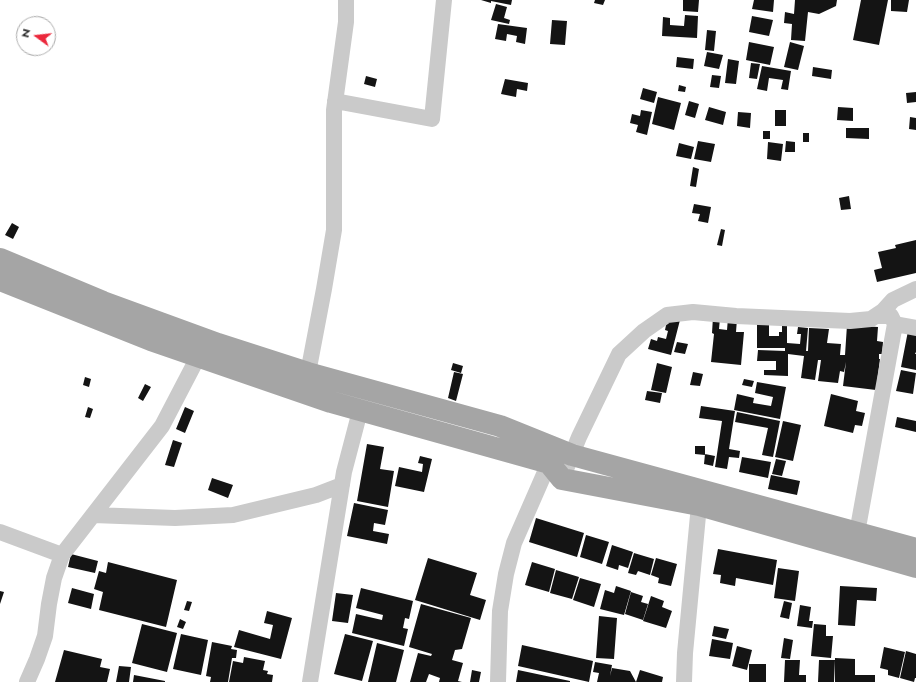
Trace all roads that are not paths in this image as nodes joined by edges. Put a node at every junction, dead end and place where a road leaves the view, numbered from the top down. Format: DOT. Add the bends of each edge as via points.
graph roads {
  1 [pos="346,0"];
  2 [pos="444,0"];
  3 [pos="335,101"];
  4 [pos="0,259"];
  5 [pos="0,280"];
  6 [pos="916,289"];
  7 [pos="877,316"];
  8 [pos="894,324"];
  9 [pos="916,328"];
  10 [pos="198,357"];
  11 [pos="308,373"];
  12 [pos="360,411"];
  13 [pos="572,455"];
  14 [pos="556,471"];
  15 [pos="342,485"];
  16 [pos="699,505"];
  17 [pos="93,515"];
  18 [pos="0,532"];
  19 [pos="857,533"];
  20 [pos="916,549"];
  21 [pos="62,555"];
  22 [pos="916,567"];
  23 [pos="27,682"];
  24 [pos="310,682"];
  25 [pos="498,682"];
  26 [pos="684,682"];
  1 -- 3 [label="street" via="346,22"];
  2 -- 3 [label="street" via="432,118"];
  3 -- 11 [label="street" via="334,230"];
  4 -- 11 [label="main road" via="103,302 218,344"];
  5 -- 10 [label="main road"];
  6 -- 7 [label="street" via="893,300"];
  7 -- 8 [label="street" via="891,316"];
  7 -- 13 [label="street" via="850,321 693,312 667,315 644,331 619,354"];
  8 -- 9 [label="street"];
  8 -- 19 [label="street"];
  10 -- 12 [label="main road"];
  10 -- 17 [label="street" via="162,426"];
  11 -- 13 [label="main road" via="500,426"];
  12 -- 14 [label="main road"];
  12 -- 15 [label="street"];
  13 -- 14 [label="street"];
  13 -- 19 [label="main road"];
  14 -- 16 [label="main road"];
  14 -- 25 [label="street" via="514,543 500,611"];
  15 -- 17 [label="street" via="316,495 233,515 175,518"];
  15 -- 24 [label="street"];
  16 -- 22 [label="main road"];
  16 -- 26 [label="street"];
  17 -- 21 [label="street"];
  18 -- 21 [label="street"];
  19 -- 20 [label="main road"];
  21 -- 23 [label="street" via="48,604 45,636"];
}
